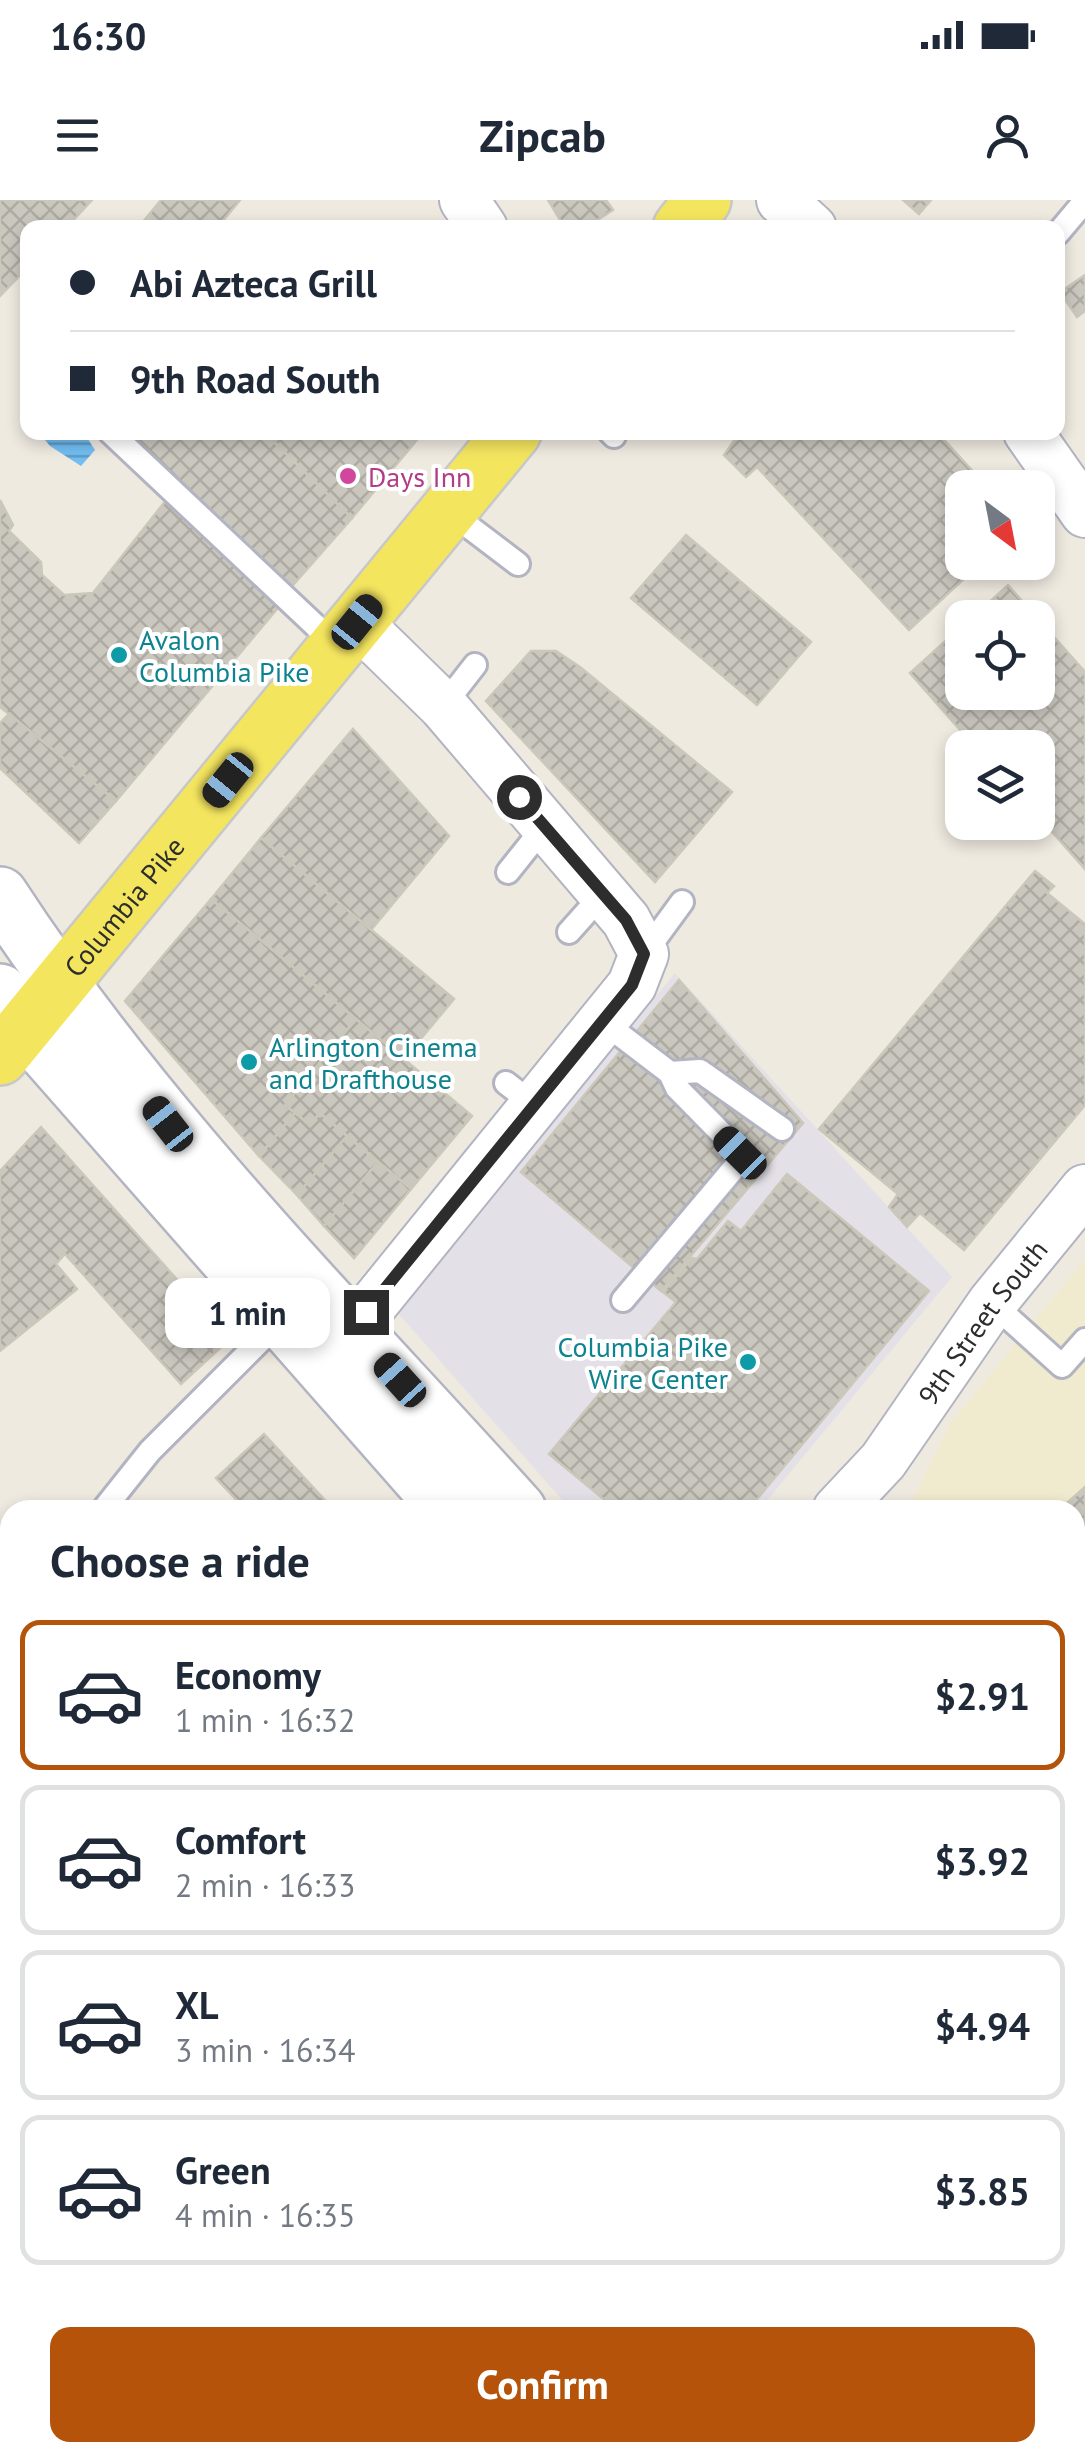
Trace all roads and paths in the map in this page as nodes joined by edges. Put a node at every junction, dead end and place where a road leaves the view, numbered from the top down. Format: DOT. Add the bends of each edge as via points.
graph roads {
  1 [pos="703,200"];
  2 [pos="780,200"];
  3 [pos="1085,201"];
  4 [pos="687,220"];
  5 [pos="803,220"];
  6 [pos="1065,225"];
  7 [pos="119,440"];
  8 [pos="506,440"];
  9 [pos="1034,440"];
  10 [pos="447,510"];
  11 [pos="1085,513"];
  12 [pos="518,564"];
  13 [pos="348,634"];
  14 [pos="475,665"];
  15 [pos="443,706"];
  16 [pos="544,827"];
  17 [pos="508,872"];
  18 [pos="0,895"];
  19 [pos="602,895"];
  20 [pos="682,902"];
  21 [pos="569,932"];
  22 [pos="644,954"];
  23 [pos="60,986"];
  24 [pos="602,1021"];
  25 [pos="8,1026"];
  26 [pos="670,1073"];
  27 [pos="782,1129"];
  28 [pos="1085,1189"];
  29 [pos="624,1300"];
  30 [pos="298,1303"];
  31 [pos="992,1303"];
  32 [pos="354,1328"];
  33 [pos="1085,1340"];
  34 [pos="883,1461"];
  35 [pos="111,1500"];
  36 [pos="442,1500"];
  37 [pos="509,1500"];
  38 [pos="847,1500"];
  39 [pos="868,1500"];
  1 -- 4 [label="main road"];
  2 -- 5 [label="street"];
  3 -- 6 [label="lane"];
  7 -- 13 [label="lane"];
  8 -- 10 [label="main road, Columbia Pike"];
  9 -- 11 [label="street"];
  10 -- 12 [label="lane"];
  10 -- 13 [label="main road, Columbia Pike"];
  13 -- 15 [label="street"];
  13 -- 23 [label="main road, Columbia Pike"];
  14 -- 15 [label="lane"];
  15 -- 16 [label="street"];
  16 -- 17 [label="lane"];
  16 -- 19 [label="street"];
  18 -- 23 [label="street"];
  19 -- 21 [label="lane"];
  19 -- 22 [label="street" via="626,920"];
  20 -- 22 [label="lane"];
  22 -- 24 [label="street" via="632,985"];
  23 -- 25 [label="main road, Columbia Pike"];
  23 -- 30 [label="street"];
  24 -- 26 [label="lane"];
  24 -- 32 [label="street" via="519,1094"];
  25 -- 30 [label="street"];
  26 -- 27 [label="lane" via="700,1071"];
  26 -- 29 [label="lane" via="740,1161"];
  28 -- 31 [label="street, 9th Street South"];
  30 -- 32 [label="street"];
  30 -- 35 [label="lane" via="150,1451"];
  30 -- 36 [label="street"];
  31 -- 33 [label="lane" via="1062,1366"];
  31 -- 34 [label="street, 9th Street South"];
  32 -- 37 [label="street"];
  34 -- 38 [label="street, 9th Street South"];
  34 -- 39 [label="street, 9th Street South"];
}
